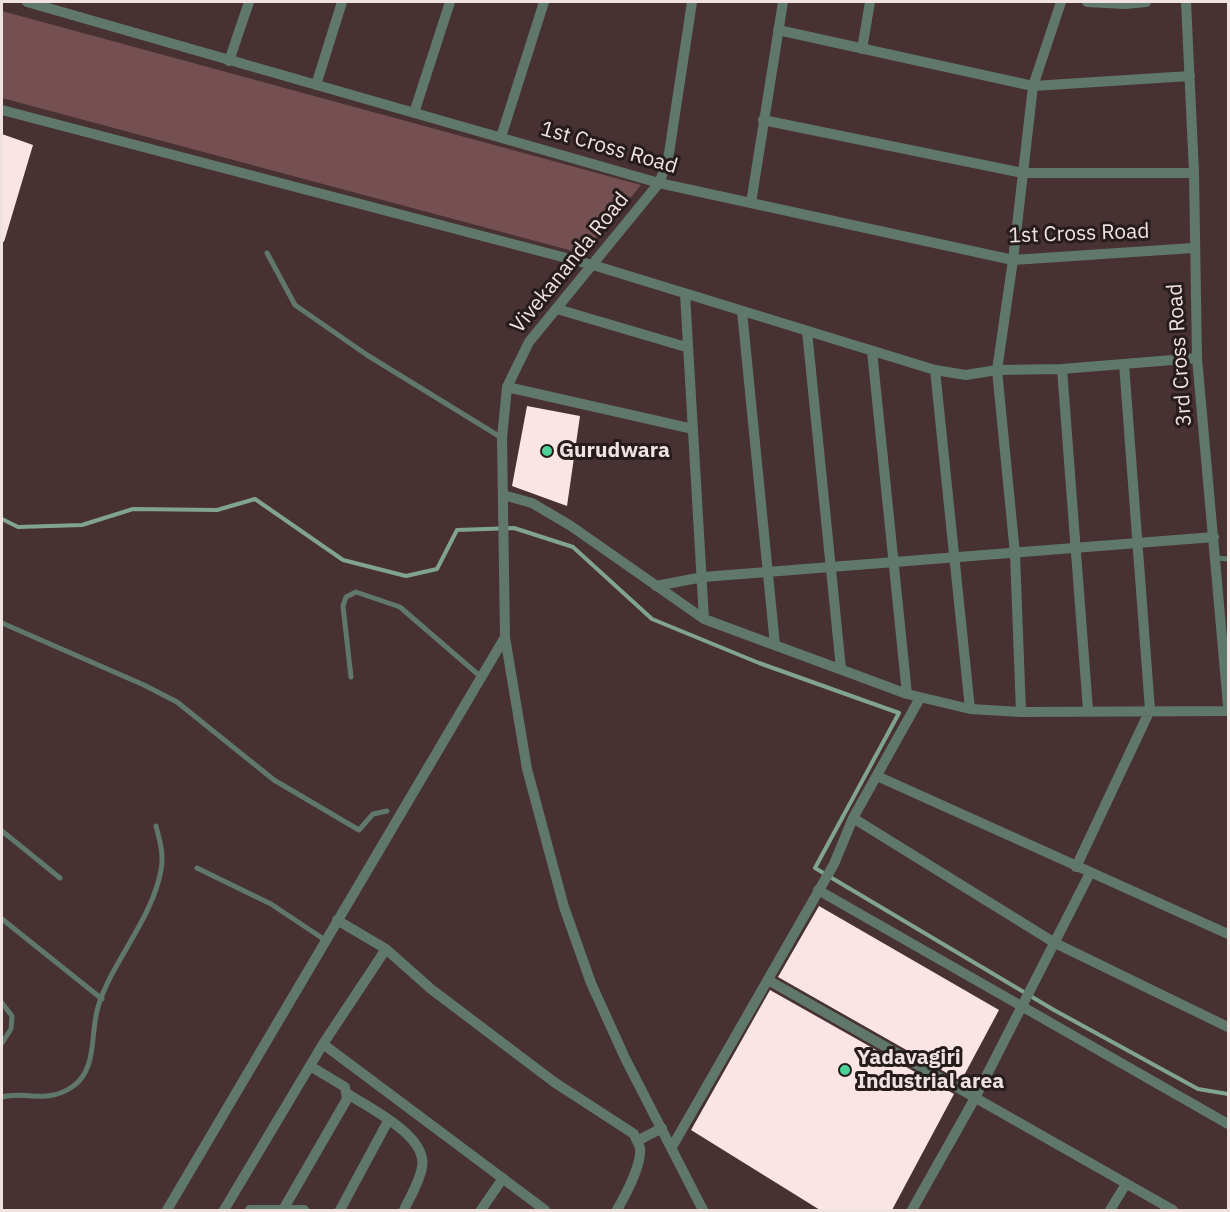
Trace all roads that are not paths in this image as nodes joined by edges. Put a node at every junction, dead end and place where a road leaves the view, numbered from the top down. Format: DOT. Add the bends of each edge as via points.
graph roads {
  1 [pos="27,2"];
  2 [pos="249,2"];
  3 [pos="342,2"];
  4 [pos="450,2"];
  5 [pos="544,2"];
  6 [pos="692,2"];
  7 [pos="783,2"];
  8 [pos="870,2"];
  9 [pos="1061,2"];
  10 [pos="1087,2"];
  11 [pos="1146,2"];
  12 [pos="1186,2"];
  13 [pos="778,30"];
  14 [pos="862,49"];
  15 [pos="230,61"];
  16 [pos="1190,76"];
  17 [pos="316,85"];
  18 [pos="1033,86"];
  19 [pos="2,110"];
  20 [pos="414,112"];
  21 [pos="764,120"];
  22 [pos="501,137"];
  23 [pos="1194,172"];
  24 [pos="1023,173"];
  25 [pos="659,183"];
  26 [pos="751,203"];
  27 [pos="1193,249"];
  28 [pos="267,253"];
  29 [pos="1013,260"];
  30 [pos="593,265"];
  31 [pos="685,294"];
  32 [pos="557,309"];
  33 [pos="742,311"];
  34 [pos="807,331"];
  35 [pos="686,348"];
  36 [pos="872,351"];
  37 [pos="1197,358"];
  38 [pos="1124,364"];
  39 [pos="1062,369"];
  40 [pos="935,370"];
  41 [pos="997,370"];
  42 [pos="507,387"];
  43 [pos="693,429"];
  44 [pos="502,438"];
  45 [pos="503,495"];
  46 [pos="1214,537"];
  47 [pos="1137,543"];
  48 [pos="1077,549"];
  49 [pos="1015,554"];
  50 [pos="1216,558"];
  51 [pos="955,559"];
  52 [pos="1228,559"];
  53 [pos="893,564"];
  54 [pos="830,569"];
  55 [pos="768,574"];
  56 [pos="703,577"];
  57 [pos="656,586"];
  58 [pos="704,619"];
  59 [pos="2,623"];
  60 [pos="505,637"];
  61 [pos="775,645"];
  62 [pos="841,669"];
  63 [pos="351,677"];
  64 [pos="482,677"];
  65 [pos="907,694"];
  66 [pos="918,701"];
  67 [pos="1228,705"];
  68 [pos="970,709"];
  69 [pos="1088,710"];
  70 [pos="1149,710"];
  71 [pos="1228,711"];
  72 [pos="1021,712"];
  73 [pos="877,776"];
  74 [pos="387,811"];
  75 [pos="854,818"];
  76 [pos="156,826"];
  77 [pos="2,831"];
  78 [pos="1076,867"];
  79 [pos="197,868"];
  80 [pos="1090,873"];
  81 [pos="60,878"];
  82 [pos="820,888"];
  83 [pos="2,919"];
  84 [pos="337,920"];
  85 [pos="1228,934"];
  86 [pos="325,940"];
  87 [pos="1054,943"];
  88 [pos="386,949"];
  89 [pos="768,980"];
  90 [pos="102,999"];
  91 [pos="2,1003"];
  92 [pos="1023,1005"];
  93 [pos="1228,1027"];
  94 [pos="2,1043"];
  95 [pos="323,1044"];
  96 [pos="310,1066"];
  97 [pos="348,1094"];
  98 [pos="2,1097"];
  99 [pos="975,1098"];
  100 [pos="388,1121"];
  101 [pos="1228,1124"];
  102 [pos="662,1128"];
  103 [pos="637,1141"];
  104 [pos="672,1147"];
  105 [pos="503,1178"];
  106 [pos="1126,1184"];
  107 [pos="284,1208"];
  108 [pos="167,1210"];
  109 [pos="224,1210"];
  110 [pos="250,1210"];
  111 [pos="304,1210"];
  112 [pos="340,1210"];
  113 [pos="404,1210"];
  114 [pos="480,1210"];
  115 [pos="545,1210"];
  116 [pos="617,1210"];
  117 [pos="703,1210"];
  118 [pos="914,1210"];
  119 [pos="1110,1210"];
  120 [pos="1173,1210"];
  1 -- 15 [label="street, 1st Cross Road"];
  2 -- 15 [label="street"];
  3 -- 17 [label="street"];
  4 -- 20 [label="street"];
  5 -- 22 [label="street"];
  6 -- 25 [label="street, Vivekananda Road" via="668,160"];
  7 -- 13 [label="street"];
  8 -- 14 [label="street"];
  9 -- 18 [label="street"];
  10 -- 11 [label="street"];
  12 -- 16 [label="street, 3rd Cross Road"];
  13 -- 14 [label="street"];
  13 -- 21 [label="street"];
  14 -- 18 [label="street"];
  15 -- 17 [label="street, 1st Cross Road"];
  16 -- 18 [label="street"];
  16 -- 23 [label="street, 3rd Cross Road"];
  17 -- 20 [label="street, 1st Cross Road"];
  18 -- 24 [label="street"];
  19 -- 30 [label="street"];
  20 -- 22 [label="street, 1st Cross Road"];
  21 -- 24 [label="street"];
  21 -- 26 [label="street"];
  22 -- 25 [label="street, 1st Cross Road"];
  23 -- 24 [label="street"];
  23 -- 27 [label="street, 3rd Cross Road"];
  24 -- 29 [label="street"];
  25 -- 26 [label="street, 1st Cross Road"];
  25 -- 30 [label="street, Vivekananda Road"];
  26 -- 29 [label="street, 1st Cross Road"];
  27 -- 29 [label="street, 1st Cross Road"];
  27 -- 37 [label="street, 3rd Cross Road"];
  28 -- 44 [label="lane" via="294,305"];
  29 -- 41 [label="street"];
  30 -- 31 [label="street"];
  30 -- 32 [label="street, Vivekananda Road"];
  31 -- 33 [label="street"];
  31 -- 35 [label="street"];
  32 -- 35 [label="street"];
  32 -- 42 [label="street, Vivekananda Road" via="529,342"];
  33 -- 34 [label="street"];
  33 -- 55 [label="street"];
  34 -- 36 [label="street"];
  34 -- 54 [label="street"];
  35 -- 43 [label="street"];
  36 -- 40 [label="street"];
  36 -- 53 [label="street"];
  37 -- 38 [label="street"];
  37 -- 46 [label="street, 3rd Cross Road"];
  38 -- 39 [label="street"];
  38 -- 47 [label="street"];
  39 -- 41 [label="street"];
  39 -- 48 [label="street"];
  40 -- 41 [label="street" via="966,375"];
  40 -- 51 [label="street"];
  41 -- 49 [label="street"];
  42 -- 43 [label="street"];
  42 -- 44 [label="street, Vivekananda Road"];
  43 -- 56 [label="street"];
  44 -- 45 [label="street, Vivekananda Road"];
  45 -- 57 [label="street" via="532,503 571,525"];
  45 -- 60 [label="street, Vivekananda Road"];
  46 -- 47 [label="street"];
  46 -- 50 [label="street, 3rd Cross Road"];
  47 -- 48 [label="street"];
  47 -- 70 [label="street"];
  48 -- 49 [label="street"];
  48 -- 69 [label="street"];
  49 -- 51 [label="street"];
  49 -- 72 [label="street"];
  50 -- 52 [label="lane"];
  50 -- 67 [label="street, 3rd Cross Road"];
  51 -- 53 [label="street"];
  51 -- 68 [label="street"];
  53 -- 54 [label="street"];
  53 -- 65 [label="street"];
  54 -- 55 [label="street"];
  54 -- 62 [label="street"];
  55 -- 56 [label="street"];
  55 -- 61 [label="street"];
  56 -- 57 [label="street"];
  56 -- 58 [label="street"];
  57 -- 58 [label="street"];
  58 -- 61 [label="street"];
  59 -- 74 [label="lane" via="177,702 274,780 359,830 373,814"];
  60 -- 64 [label="street"];
  60 -- 102 [label="street, Vivekananda Road" via="527,768 564,907 591,983"];
  61 -- 62 [label="street"];
  62 -- 65 [label="street"];
  63 -- 64 [label="lane" via="343,606 346,597 356,592 400,607"];
  64 -- 84 [label="street"];
  65 -- 66 [label="street"];
  66 -- 68 [label="street"];
  66 -- 73 [label="street"];
  68 -- 72 [label="street"];
  69 -- 70 [label="street"];
  69 -- 72 [label="street"];
  70 -- 71 [label="street"];
  70 -- 78 [label="street"];
  73 -- 75 [label="street"];
  73 -- 78 [label="street"];
  75 -- 82 [label="street"];
  75 -- 87 [label="street"];
  76 -- 90 [label="lane" via="163,855 154,897"];
  77 -- 81 [label="lane"];
  78 -- 80 [label="street"];
  79 -- 86 [label="lane" via="271,904"];
  80 -- 85 [label="street"];
  80 -- 87 [label="street"];
  82 -- 89 [label="street"];
  82 -- 92 [label="street"];
  83 -- 90 [label="lane"];
  84 -- 86 [label="street"];
  84 -- 88 [label="street"];
  86 -- 108 [label="street"];
  87 -- 92 [label="street"];
  87 -- 93 [label="street"];
  88 -- 95 [label="street"];
  88 -- 103 [label="street" via="431,989 545,1075 627,1128"];
  89 -- 99 [label="street"];
  89 -- 104 [label="street"];
  90 -- 98 [label="lane" via="86,1070 74,1086 54,1095"];
  91 -- 94 [label="lane" via="12,1016 11,1029"];
  92 -- 99 [label="street"];
  92 -- 101 [label="street"];
  95 -- 96 [label="street"];
  95 -- 105 [label="street"];
  96 -- 97 [label="street" via="345,1087"];
  96 -- 109 [label="street"];
  97 -- 100 [label="street"];
  97 -- 107 [label="street"];
  99 -- 106 [label="street"];
  99 -- 118 [label="street"];
  100 -- 112 [label="street"];
  100 -- 113 [label="street" via="412,1138 421,1152 422,1167"];
  102 -- 103 [label="street"];
  102 -- 104 [label="street, Vivekananda Road"];
  103 -- 116 [label="street" via="638,1161"];
  104 -- 117 [label="street, Vivekananda Road"];
  105 -- 114 [label="street"];
  105 -- 115 [label="street"];
  106 -- 119 [label="street"];
  106 -- 120 [label="street"];
  107 -- 110 [label="street"];
  107 -- 111 [label="street"];
}
